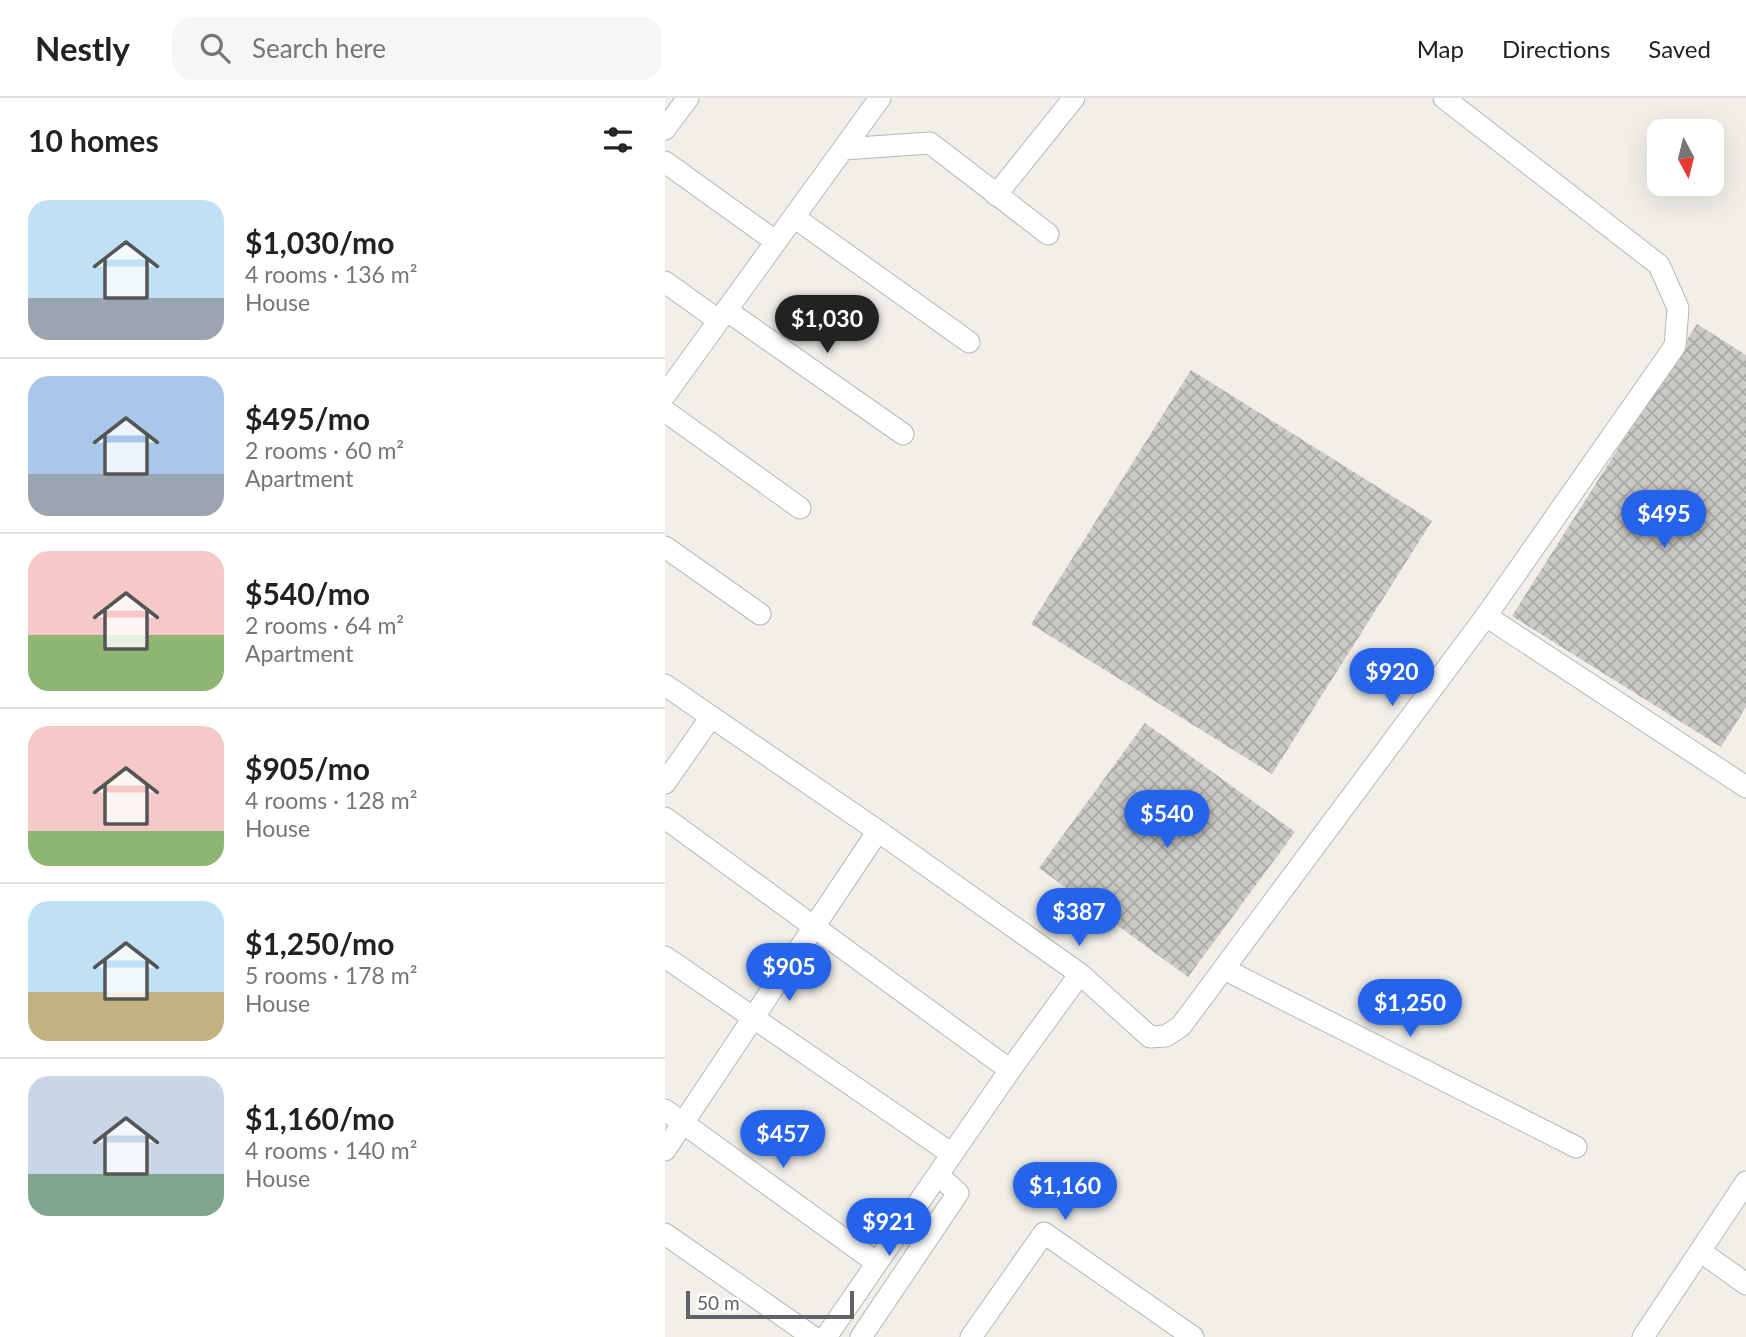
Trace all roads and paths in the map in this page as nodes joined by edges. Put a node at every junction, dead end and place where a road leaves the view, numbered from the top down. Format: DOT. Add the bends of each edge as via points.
graph roads {
  1 [pos="688,98"];
  2 [pos="880,98"];
  3 [pos="1074,98"];
  4 [pos="1444,98"];
  5 [pos="665,129"];
  6 [pos="842,149"];
  7 [pos="665,162"];
  8 [pos="996,195"];
  9 [pos="794,217"];
  10 [pos="1048,234"];
  11 [pos="775,241"];
  12 [pos="665,282"];
  13 [pos="722,315"];
  14 [pos="969,342"];
  15 [pos="665,395"];
  16 [pos="665,411"];
  17 [pos="904,434"];
  18 [pos="800,508"];
  19 [pos="665,547"];
  20 [pos="760,614"];
  21 [pos="1486,616"];
  22 [pos="665,685"];
  23 [pos="711,717"];
  24 [pos="665,783"];
  25 [pos="1746,787"];
  26 [pos="665,818"];
  27 [pos="878,831"];
  28 [pos="815,927"];
  29 [pos="665,957"];
  30 [pos="1224,969"];
  31 [pos="1080,974"];
  32 [pos="754,1018"];
  33 [pos="1010,1070"];
  34 [pos="665,1110"];
  35 [pos="683,1123"];
  36 [pos="1576,1147"];
  37 [pos="665,1150"];
  38 [pos="952,1154"];
  39 [pos="938,1175"];
  40 [pos="1746,1182"];
  41 [pos="665,1234"];
  42 [pos="1700,1251"];
  43 [pos="877,1263"];
  44 [pos="1746,1284"];
  45 [pos="813,1337"];
  46 [pos="826,1337"];
  47 [pos="861,1337"];
  48 [pos="971,1337"];
  49 [pos="1193,1337"];
  50 [pos="1643,1337"];
  1 -- 5 [label="street"];
  2 -- 6 [label="street"];
  3 -- 8 [label="street"];
  4 -- 21 [label="street" via="1659,265 1678,308 1675,346"];
  6 -- 8 [label="street" via="930,143"];
  6 -- 9 [label="street"];
  7 -- 11 [label="street"];
  8 -- 10 [label="street"];
  9 -- 11 [label="street"];
  9 -- 14 [label="street"];
  11 -- 13 [label="street"];
  12 -- 13 [label="street"];
  13 -- 15 [label="street"];
  13 -- 17 [label="street"];
  16 -- 18 [label="street"];
  19 -- 20 [label="street"];
  21 -- 25 [label="street"];
  21 -- 30 [label="street"];
  22 -- 23 [label="street"];
  23 -- 24 [label="street"];
  23 -- 27 [label="street"];
  26 -- 28 [label="street"];
  27 -- 28 [label="street"];
  27 -- 31 [label="street"];
  28 -- 32 [label="street"];
  28 -- 33 [label="street"];
  29 -- 32 [label="street"];
  30 -- 31 [label="street" via="1181,1026 1158,1037 1150,1037"];
  30 -- 36 [label="street"];
  31 -- 33 [label="street"];
  32 -- 35 [label="street"];
  32 -- 38 [label="street"];
  33 -- 38 [label="street"];
  34 -- 35 [label="street"];
  35 -- 37 [label="street"];
  35 -- 43 [label="street"];
  38 -- 39 [label="street"];
  39 -- 43 [label="street"];
  39 -- 47 [label="street" via="958,1193"];
  40 -- 42 [label="street"];
  41 -- 45 [label="street"];
  42 -- 44 [label="street"];
  42 -- 50 [label="street"];
  43 -- 46 [label="street"];
  48 -- 49 [label="street" via="1044,1233"];
}
